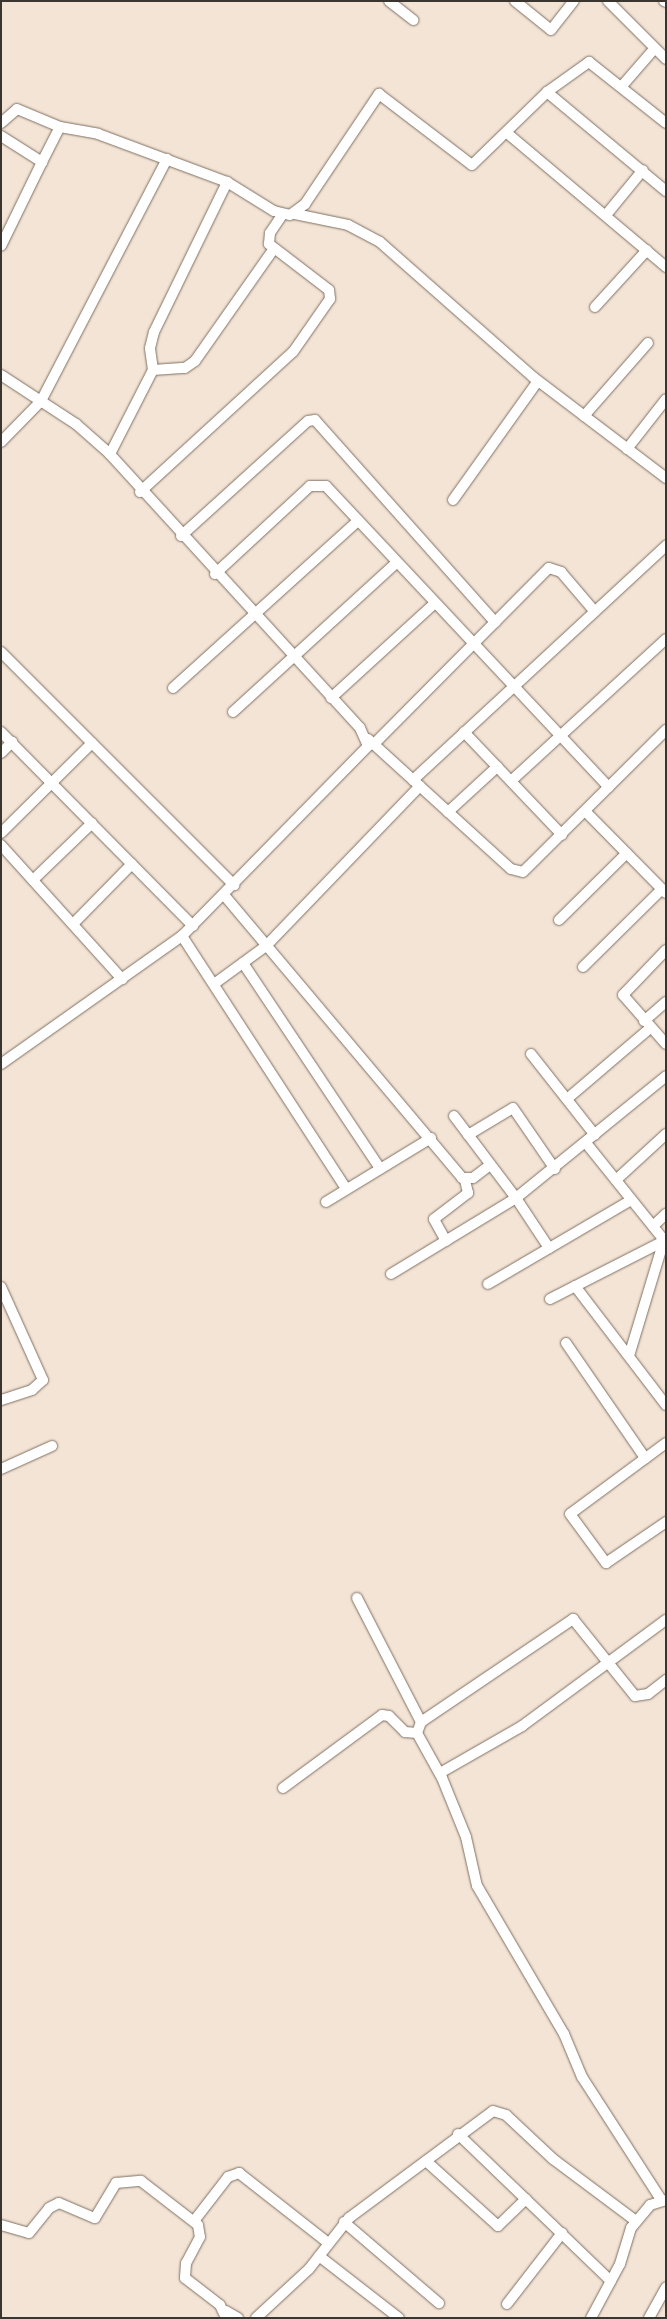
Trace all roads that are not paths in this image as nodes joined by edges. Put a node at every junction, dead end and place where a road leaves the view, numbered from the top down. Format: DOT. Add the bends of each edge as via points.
graph roads {
  1 [pos="389,1"];
  2 [pos="515,1"];
  3 [pos="574,1"];
  4 [pos="608,1"];
  5 [pos="413,20"];
  6 [pos="654,49"];
  7 [pos="666,59"];
  8 [pos="622,86"];
  9 [pos="547,92"];
  10 [pos="1,123"];
  11 [pos="666,124"];
  12 [pos="60,127"];
  13 [pos="507,133"];
  14 [pos="1,136"];
  15 [pos="166,159"];
  16 [pos="42,162"];
  17 [pos="643,170"];
  18 [pos="227,182"];
  19 [pos="666,191"];
  20 [pos="295,214"];
  21 [pos="282,215"];
  22 [pos="606,215"];
  23 [pos="1,246"];
  24 [pos="273,250"];
  25 [pos="647,250"];
  26 [pos="665,265"];
  27 [pos="595,307"];
  28 [pos="648,343"];
  29 [pos="153,370"];
  30 [pos="1,375"];
  31 [pos="538,381"];
  32 [pos="666,399"];
  33 [pos="41,401"];
  34 [pos="584,416"];
  35 [pos="1,442"];
  36 [pos="627,449"];
  37 [pos="110,454"];
  38 [pos="666,478"];
  39 [pos="140,492"];
  40 [pos="452,500"];
  41 [pos="358,521"];
  42 [pos="180,536"];
  43 [pos="666,546"];
  44 [pos="397,562"];
  45 [pos="215,574"];
  46 [pos="435,602"];
  47 [pos="595,612"];
  48 [pos="254,617"];
  49 [pos="496,622"];
  50 [pos="666,639"];
  51 [pos="474,644"];
  52 [pos="2,655"];
  53 [pos="291,656"];
  54 [pos="513,685"];
  55 [pos="173,688"];
  56 [pos="331,698"];
  57 [pos="233,712"];
  58 [pos="666,730"];
  59 [pos="1,732"];
  60 [pos="464,732"];
  61 [pos="560,736"];
  62 [pos="371,741"];
  63 [pos="12,742"];
  64 [pos="92,743"];
  65 [pos="1,753"];
  66 [pos="497,767"];
  67 [pos="511,782"];
  68 [pos="52,783"];
  69 [pos="416,783"];
  70 [pos="609,787"];
  71 [pos="586,811"];
  72 [pos="448,812"];
  73 [pos="92,823"];
  74 [pos="1,834"];
  75 [pos="562,835"];
  76 [pos="1,845"];
  77 [pos="626,853"];
  78 [pos="132,864"];
  79 [pos="33,880"];
  80 [pos="234,885"];
  81 [pos="664,891"];
  82 [pos="224,895"];
  83 [pos="559,920"];
  84 [pos="72,924"];
  85 [pos="193,926"];
  86 [pos="182,936"];
  87 [pos="266,946"];
  88 [pos="666,950"];
  89 [pos="243,963"];
  90 [pos="584,967"];
  91 [pos="122,979"];
  92 [pos="214,984"];
  93 [pos="666,1002"];
  94 [pos="647,1024"];
  95 [pos="666,1044"];
  96 [pos="531,1054"];
  97 [pos="1,1064"];
  98 [pos="666,1076"];
  99 [pos="566,1099"];
  100 [pos="454,1116"];
  101 [pos="666,1134"];
  102 [pos="468,1135"];
  103 [pos="595,1135"];
  104 [pos="431,1138"];
  105 [pos="586,1143"];
  106 [pos="490,1165"];
  107 [pos="379,1167"];
  108 [pos="555,1169"];
  109 [pos="465,1180"];
  110 [pos="616,1180"];
  111 [pos="345,1187"];
  112 [pos="516,1198"];
  113 [pos="632,1200"];
  114 [pos="326,1202"];
  115 [pos="666,1214"];
  116 [pos="653,1226"];
  117 [pos="665,1240"];
  118 [pos="446,1241"];
  119 [pos="549,1248"];
  120 [pos="391,1274"];
  121 [pos="488,1284"];
  122 [pos="575,1286"];
  123 [pos="1,1287"];
  124 [pos="550,1299"];
  125 [pos="566,1343"];
  126 [pos="629,1356"];
  127 [pos="1,1400"];
  128 [pos="666,1405"];
  129 [pos="666,1443"];
  130 [pos="52,1446"];
  131 [pos="645,1458"];
  132 [pos="1,1469"];
  133 [pos="666,1522"];
  134 [pos="357,1598"];
  135 [pos="666,1620"];
  136 [pos="610,1663"];
  137 [pos="666,1680"];
  138 [pos="421,1722"];
  139 [pos="417,1732"];
  140 [pos="440,1773"];
  141 [pos="283,1788"];
  142 [pos="458,2134"];
  143 [pos="426,2161"];
  144 [pos="526,2199"];
  145 [pos="664,2201"];
  146 [pos="194,2221"];
  147 [pos="636,2221"];
  148 [pos="344,2222"];
  149 [pos="1,2225"];
  150 [pos="562,2233"];
  151 [pos="327,2242"];
  152 [pos="319,2256"];
  153 [pos="611,2281"];
  154 [pos="666,2288"];
  155 [pos="439,2303"];
  156 [pos="508,2304"];
  157 [pos="226,2315"];
  158 [pos="238,2318"];
  159 [pos="256,2318"];
  160 [pos="399,2318"];
  161 [pos="591,2318"];
  162 [pos="649,2318"];
  1 -- 5 [label="street"];
  2 -- 3 [label="street" via="551,30"];
  4 -- 6 [label="street"];
  6 -- 7 [label="street"];
  6 -- 8 [label="street"];
  8 -- 9 [label="street" via="592,62"];
  8 -- 11 [label="street"];
  9 -- 13 [label="street"];
  9 -- 17 [label="street"];
  10 -- 12 [label="street" via="17,109"];
  12 -- 15 [label="street" via="98,134"];
  12 -- 16 [label="street"];
  13 -- 20 [label="street" via="477,164 467,164 379,94"];
  13 -- 22 [label="street"];
  14 -- 16 [label="street"];
  15 -- 18 [label="street"];
  15 -- 33 [label="street"];
  16 -- 23 [label="street"];
  17 -- 19 [label="street"];
  17 -- 22 [label="street"];
  18 -- 21 [label="street"];
  18 -- 29 [label="street" via="154,332 150,348"];
  20 -- 21 [label="street"];
  20 -- 31 [label="street" via="314,214 367,233"];
  21 -- 24 [label="street" via="268,239"];
  22 -- 25 [label="street"];
  24 -- 29 [label="street" via="195,362 184,368"];
  24 -- 39 [label="street" via="329,290 330,300 293,352"];
  25 -- 26 [label="street"];
  25 -- 27 [label="street"];
  28 -- 34 [label="street"];
  29 -- 37 [label="street"];
  30 -- 33 [label="street"];
  31 -- 34 [label="street"];
  31 -- 40 [label="street"];
  32 -- 36 [label="street"];
  33 -- 35 [label="street"];
  33 -- 37 [label="street"];
  34 -- 36 [label="street"];
  36 -- 38 [label="street"];
  37 -- 39 [label="street"];
  39 -- 42 [label="street"];
  41 -- 44 [label="street"];
  41 -- 45 [label="street" via="326,486 314,483"];
  41 -- 48 [label="street"];
  42 -- 45 [label="street"];
  42 -- 49 [label="street" via="308,421 315,420"];
  43 -- 47 [label="street"];
  44 -- 46 [label="street"];
  44 -- 53 [label="street"];
  45 -- 48 [label="street"];
  46 -- 51 [label="street"];
  46 -- 56 [label="street"];
  47 -- 49 [label="street" via="561,572 551,567"];
  47 -- 54 [label="street"];
  48 -- 53 [label="street"];
  48 -- 55 [label="street"];
  49 -- 51 [label="street"];
  50 -- 61 [label="street"];
  51 -- 54 [label="street"];
  51 -- 62 [label="street"];
  52 -- 64 [label="street"];
  53 -- 56 [label="street"];
  53 -- 57 [label="street"];
  54 -- 60 [label="street"];
  54 -- 61 [label="street"];
  56 -- 62 [label="street"];
  58 -- 70 [label="street"];
  59 -- 63 [label="street"];
  60 -- 66 [label="street"];
  60 -- 69 [label="street"];
  61 -- 67 [label="street"];
  61 -- 70 [label="street"];
  62 -- 69 [label="street"];
  62 -- 80 [label="street" via="366,752"];
  63 -- 65 [label="street"];
  63 -- 68 [label="street"];
  64 -- 68 [label="street"];
  64 -- 80 [label="street"];
  66 -- 67 [label="street"];
  66 -- 72 [label="street"];
  67 -- 75 [label="street"];
  68 -- 73 [label="street"];
  68 -- 74 [label="street"];
  69 -- 72 [label="street"];
  69 -- 87 [label="street"];
  70 -- 71 [label="street"];
  71 -- 75 [label="street"];
  71 -- 77 [label="street"];
  72 -- 75 [label="street" via="516,872 530,867"];
  73 -- 78 [label="street"];
  73 -- 79 [label="street"];
  76 -- 79 [label="street"];
  77 -- 81 [label="street"];
  77 -- 83 [label="street"];
  78 -- 84 [label="street"];
  78 -- 85 [label="street"];
  79 -- 84 [label="street"];
  80 -- 82 [label="street"];
  81 -- 90 [label="street"];
  82 -- 85 [label="street"];
  82 -- 87 [label="street"];
  84 -- 91 [label="street"];
  85 -- 86 [label="street"];
  86 -- 91 [label="street"];
  86 -- 92 [label="street"];
  87 -- 89 [label="street"];
  87 -- 104 [label="street"];
  88 -- 94 [label="street" via="623,990 625,999"];
  89 -- 92 [label="street"];
  89 -- 107 [label="street"];
  91 -- 97 [label="street"];
  92 -- 111 [label="street"];
  93 -- 94 [label="street"];
  94 -- 95 [label="street"];
  94 -- 99 [label="street"];
  96 -- 99 [label="street"];
  98 -- 103 [label="street"];
  99 -- 103 [label="street"];
  100 -- 102 [label="street"];
  101 -- 110 [label="street"];
  102 -- 106 [label="street"];
  102 -- 108 [label="street" via="513,1108"];
  103 -- 105 [label="street"];
  104 -- 107 [label="street"];
  104 -- 109 [label="street"];
  105 -- 108 [label="street"];
  105 -- 110 [label="street"];
  106 -- 109 [label="street"];
  106 -- 112 [label="street"];
  107 -- 111 [label="street"];
  108 -- 112 [label="street"];
  109 -- 118 [label="street" via="469,1191 434,1219"];
  110 -- 113 [label="street"];
  111 -- 114 [label="street"];
  112 -- 118 [label="street"];
  112 -- 119 [label="street"];
  113 -- 116 [label="street"];
  113 -- 119 [label="street"];
  115 -- 116 [label="street"];
  116 -- 117 [label="street"];
  117 -- 122 [label="street"];
  117 -- 126 [label="street"];
  118 -- 120 [label="street"];
  119 -- 121 [label="street"];
  122 -- 124 [label="street"];
  122 -- 126 [label="street"];
  123 -- 127 [label="street" via="42,1380 32,1390"];
  125 -- 131 [label="street"];
  126 -- 128 [label="street"];
  129 -- 131 [label="street"];
  130 -- 132 [label="street"];
  131 -- 133 [label="street" via="570,1514 606,1563"];
  134 -- 138 [label="street"];
  135 -- 136 [label="street"];
  136 -- 137 [label="street" via="639,1697"];
  136 -- 138 [label="street" via="573,1619"];
  136 -- 140 [label="street" via="522,1726"];
  138 -- 139 [label="street"];
  139 -- 140 [label="street"];
  139 -- 141 [label="street" via="405,1732 389,1716 382,1715"];
  140 -- 145 [label="street" via="468,1844 477,1886 564,2034 582,2077"];
  142 -- 143 [label="street"];
  142 -- 144 [label="street"];
  142 -- 147 [label="street" via="487,2112 500,2111 553,2159"];
  143 -- 144 [label="street" via="498,2226"];
  143 -- 148 [label="street"];
  144 -- 150 [label="street"];
  145 -- 147 [label="street" via="650,2205"];
  146 -- 149 [label="street" via="141,2181 129,2178 114,2186 95,2218 59,2203 49,2208 29,2234"];
  146 -- 151 [label="street" via="228,2177 239,2173"];
  146 -- 157 [label="street" via="200,2237 186,2263 185,2278"];
  147 -- 153 [label="street"];
  148 -- 151 [label="street"];
  148 -- 155 [label="street"];
  150 -- 153 [label="street"];
  150 -- 156 [label="street"];
  151 -- 152 [label="street"];
  152 -- 159 [label="street"];
  152 -- 160 [label="street"];
  153 -- 161 [label="street"];
  154 -- 162 [label="street"];
  157 -- 158 [label="street"];
}
